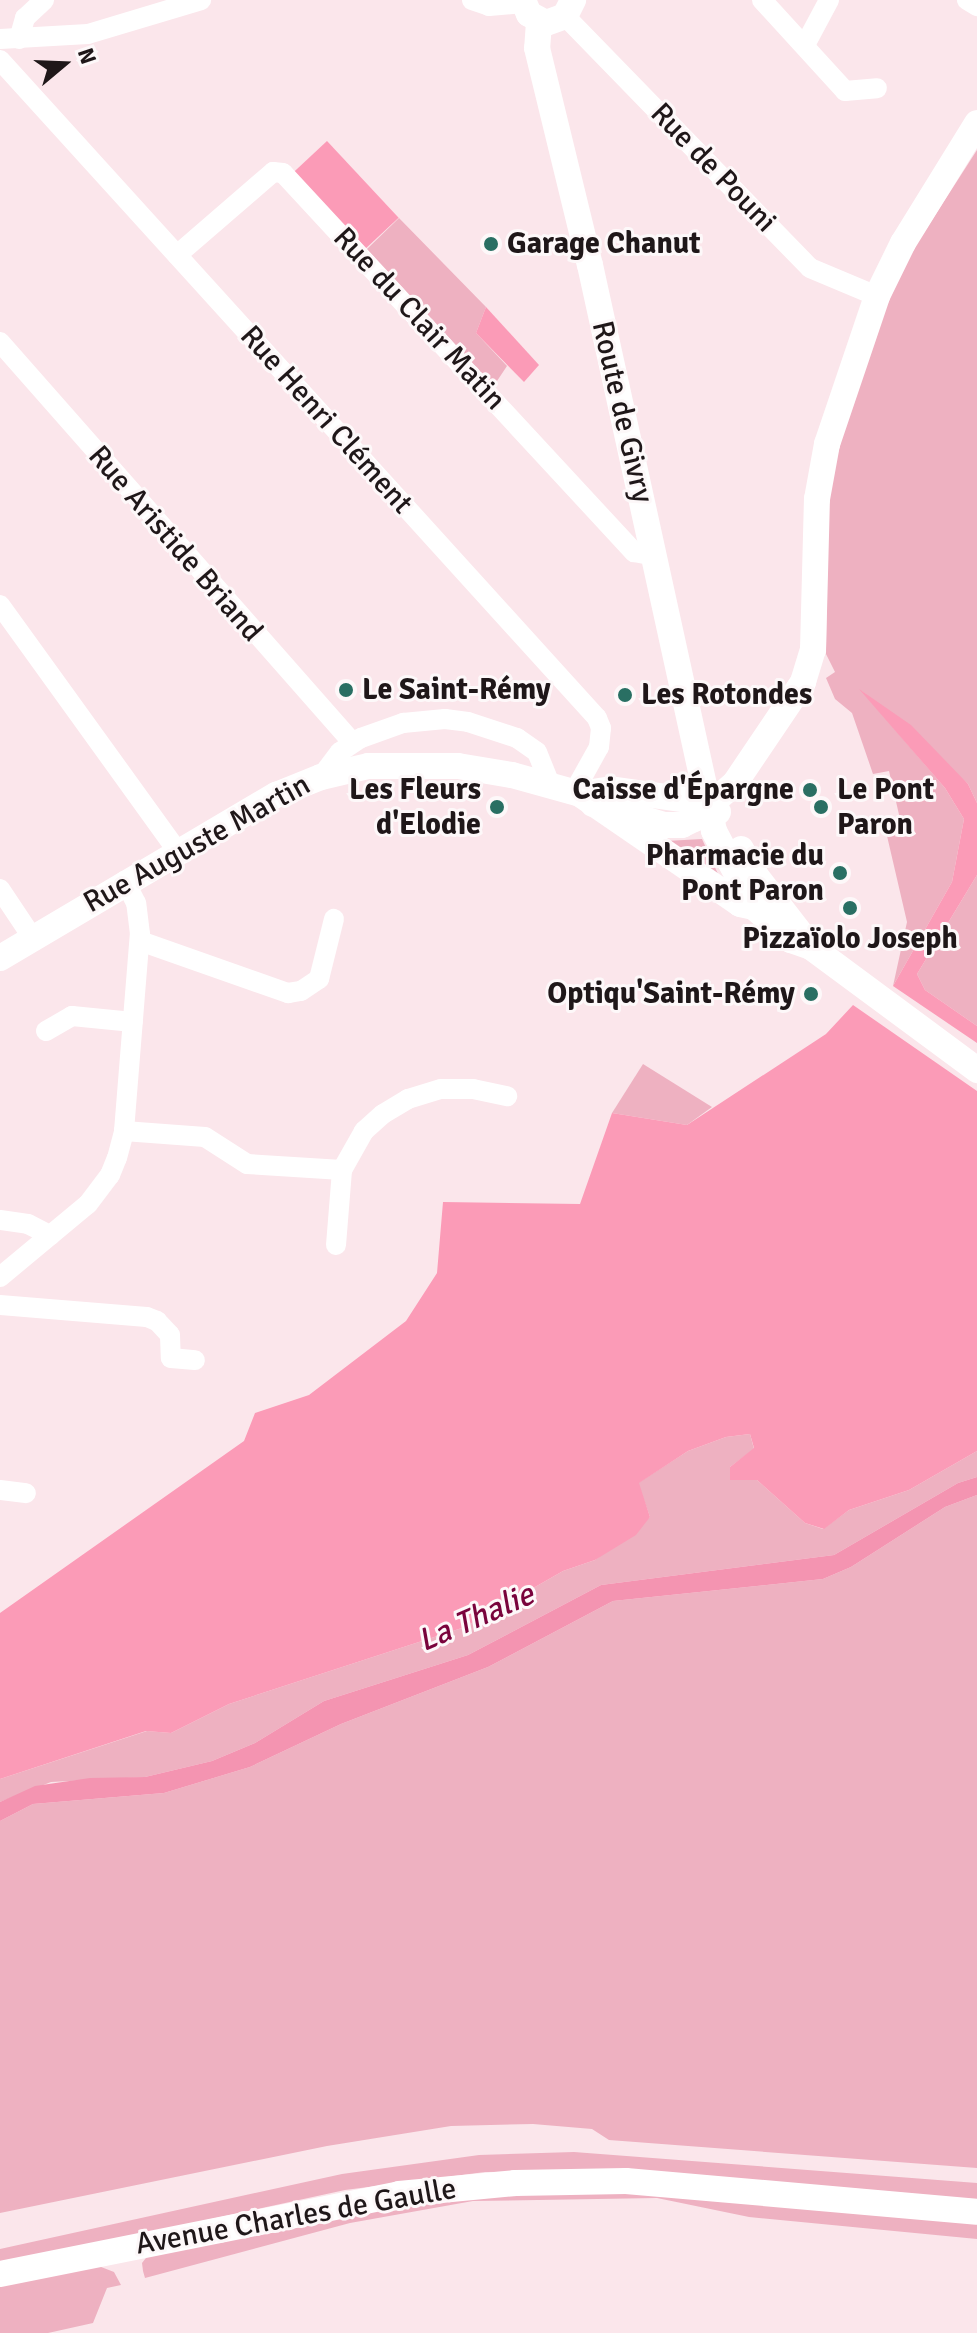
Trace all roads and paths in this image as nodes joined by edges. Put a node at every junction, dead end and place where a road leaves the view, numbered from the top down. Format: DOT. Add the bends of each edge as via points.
graph roads {
  1 [pos="44,0"];
  2 [pos="201,0"];
  3 [pos="472,0"];
  4 [pos="762,0"];
  5 [pos="829,0"];
  6 [pos="967,0"];
  7 [pos="977,6"];
  8 [pos="523,7"];
  9 [pos="569,8"];
  10 [pos="9,39"];
  11 [pos="805,45"];
  12 [pos="0,60"];
  13 [pos="877,88"];
  14 [pos="977,123"];
  15 [pos="177,255"];
  16 [pos="877,296"];
  17 [pos="0,342"];
  18 [pos="655,556"];
  19 [pos="0,605"];
  20 [pos="353,743"];
  21 [pos="321,777"];
  22 [pos="574,794"];
  23 [pos="710,803"];
  24 [pos="178,852"];
  25 [pos="125,881"];
  26 [pos="0,889"];
  27 [pos="754,907"];
  28 [pos="334,919"];
  29 [pos="32,937"];
  30 [pos="140,941"];
  31 [pos="811,947"];
  32 [pos="0,958"];
  33 [pos="133,1022"];
  34 [pos="46,1031"];
  35 [pos="977,1070"];
  36 [pos="507,1096"];
  37 [pos="124,1131"];
  38 [pos="342,1170"];
  39 [pos="0,1220"];
  40 [pos="50,1235"];
  41 [pos="336,1245"];
  42 [pos="0,1277"];
  43 [pos="0,1305"];
  44 [pos="195,1360"];
  45 [pos="0,1490"];
  46 [pos="26,1493"];
  47 [pos="977,2212"];
  48 [pos="0,2274"];
  1 -- 10 [label="street"];
  2 -- 10 [label="street" via="88,34"];
  3 -- 8 [label="street"];
  4 -- 11 [label="street"];
  5 -- 11 [label="street"];
  6 -- 7 [label="street"];
  8 -- 9 [label="main road" via="553,23"];
  8 -- 18 [label="main road, Route de Givry" via="537,48"];
  9 -- 16 [label="street, Rue de Pouni" via="810,268"];
  11 -- 13 [label="street" via="845,91"];
  12 -- 15 [label="street, Rue Henri Clément"];
  14 -- 16 [label="main road" via="903,243"];
  15 -- 18 [label="street, Rue du Clair Matin" via="273,172 283,173 634,552"];
  15 -- 22 [label="street, Rue Henri Clément" via="597,718 599,747"];
  16 -- 23 [label="main road" via="827,444 817,499 810,661 803,682 735,783"];
  17 -- 20 [label="street, Rue Aristide Briand"];
  18 -- 23 [label="main road, Route de Givry"];
  19 -- 24 [label="street"];
  20 -- 21 [label="street, Rue Auguste Martin"];
  20 -- 22 [label="street, Rue Auguste Martin" via="384,728 423,719 468,722 517,738 537,752"];
  21 -- 22 [label="main road" via="407,764 501,773"];
  21 -- 24 [label="main road, Rue Auguste Martin" via="276,795"];
  22 -- 23 [label="main road" via="610,789"];
  22 -- 27 [label="main road" via="740,904"];
  23 -- 27 [label="main road, Route de Givry" via="714,831"];
  23 -- 31 [label="main road" via="756,876"];
  24 -- 25 [label="main road, Rue Auguste Martin"];
  25 -- 29 [label="main road, Rue Auguste Martin"];
  25 -- 30 [label="street" via="140,918"];
  26 -- 29 [label="street"];
  27 -- 31 [label="main road" via="791,940"];
  28 -- 30 [label="street" via="319,979 288,993"];
  29 -- 32 [label="main road, Rue Auguste Martin"];
  30 -- 33 [label="street"];
  31 -- 35 [label="main road"];
  33 -- 34 [label="street" via="72,1016"];
  33 -- 37 [label="street"];
  36 -- 38 [label="street" via="441,1089 408,1099 364,1131"];
  37 -- 38 [label="street" via="205,1137 247,1164"];
  37 -- 40 [label="street" via="100,1191"];
  38 -- 41 [label="street"];
  39 -- 40 [label="street" via="28,1224"];
  40 -- 42 [label="street"];
  43 -- 44 [label="street" via="147,1317 170,1335 171,1358"];
  45 -- 46 [label="street"];
  47 -- 48 [label="main road, Avenue Charles de Gaulle" via="626,2181 515,2183 385,2196"];
}
